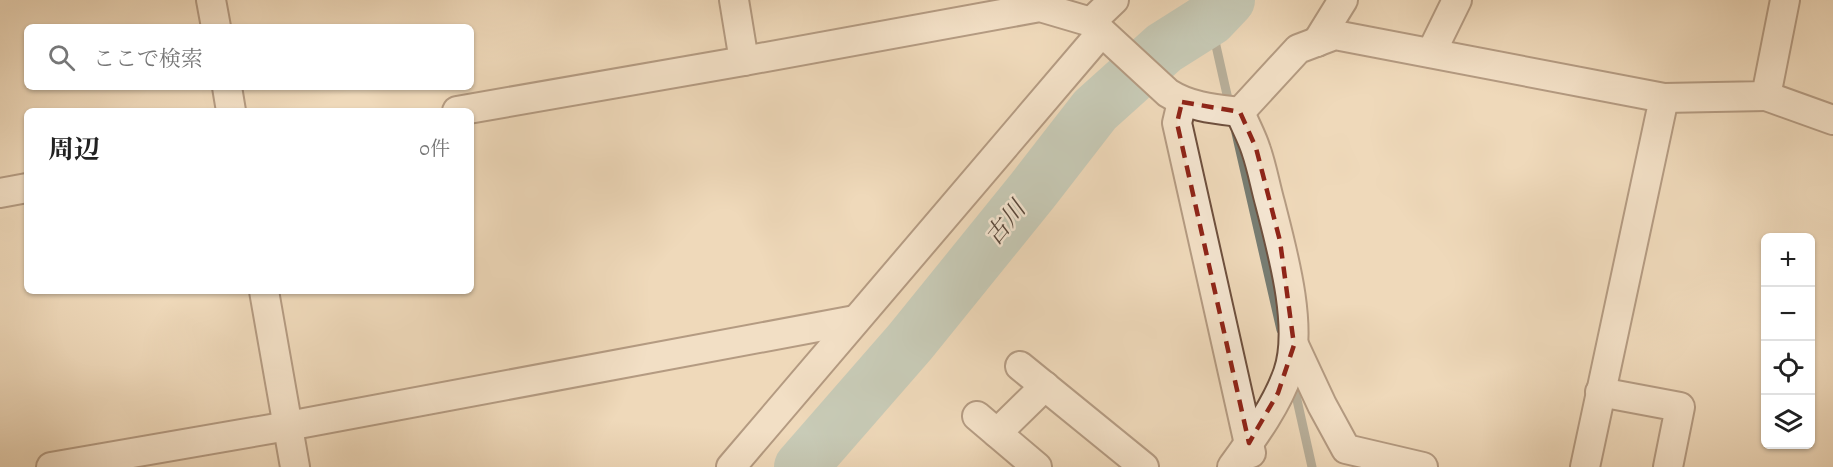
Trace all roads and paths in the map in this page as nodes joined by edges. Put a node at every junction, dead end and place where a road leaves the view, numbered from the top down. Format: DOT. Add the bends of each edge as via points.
graph roads {
  1 [pos="211,0"];
  2 [pos="734,0"];
  3 [pos="1114,0"];
  4 [pos="1343,0"];
  5 [pos="1457,0"];
  6 [pos="1785,0"];
  7 [pos="215,24"];
  8 [pos="1096,27"];
  9 [pos="1317,42"];
  10 [pos="1431,54"];
  11 [pos="744,61"];
  12 [pos="228,90"];
  13 [pos="1766,96"];
  14 [pos="1664,98"];
  15 [pos="1185,101"];
  16 [pos="230,108"];
  17 [pos="474,108"];
  18 [pos="1240,112"];
  19 [pos="1833,120"];
  20 [pos="24,189"];
  21 [pos="0,193"];
  22 [pos="265,294"];
  23 [pos="855,320"];
  24 [pos="1294,345"];
  25 [pos="1020,366"];
  26 [pos="1045,386"];
  27 [pos="1600,392"];
  28 [pos="288,426"];
  29 [pos="1252,455"];
  30 [pos="51,467"];
  31 [pos="295,467"];
  32 [pos="731,467"];
  33 [pos="1037,467"];
  34 [pos="1144,467"];
  35 [pos="1232,467"];
  36 [pos="1424,467"];
  37 [pos="1585,467"];
  38 [pos="1668,467"];
  1 -- 7 [label="street"];
  2 -- 11 [label="street"];
  3 -- 8 [label="street"];
  4 -- 9 [label="street"];
  5 -- 10 [label="street"];
  6 -- 13 [label="street"];
  8 -- 11 [label="street" via="1040,7"];
  8 -- 15 [label="street"];
  8 -- 23 [label="street"];
  9 -- 10 [label="street" via="1335,35"];
  9 -- 18 [label="street" via="1298,49"];
  10 -- 14 [label="street"];
  11 -- 17 [label="street"];
  12 -- 16 [label="street"];
  13 -- 14 [label="street"];
  13 -- 19 [label="street"];
  14 -- 27 [label="street"];
  15 -- 18 [label="street"];
  15 -- 29 [label="street" via="1177,123"];
  18 -- 24 [label="street" via="1256,148 1280,241"];
  20 -- 21 [label="street"];
  22 -- 28 [label="street"];
  23 -- 28 [label="street"];
  23 -- 32 [label="street"];
  24 -- 29 [label="street" via="1288,373"];
  24 -- 36 [label="street" via="1346,449"];
  25 -- 26 [label="street"];
  26 -- 33 [label="street" via="987,425"];
  26 -- 34 [label="street"];
  27 -- 37 [label="street"];
  27 -- 38 [label="street" via="1680,407"];
  28 -- 30 [label="street"];
  28 -- 31 [label="street"];
  29 -- 35 [label="street"];
}
